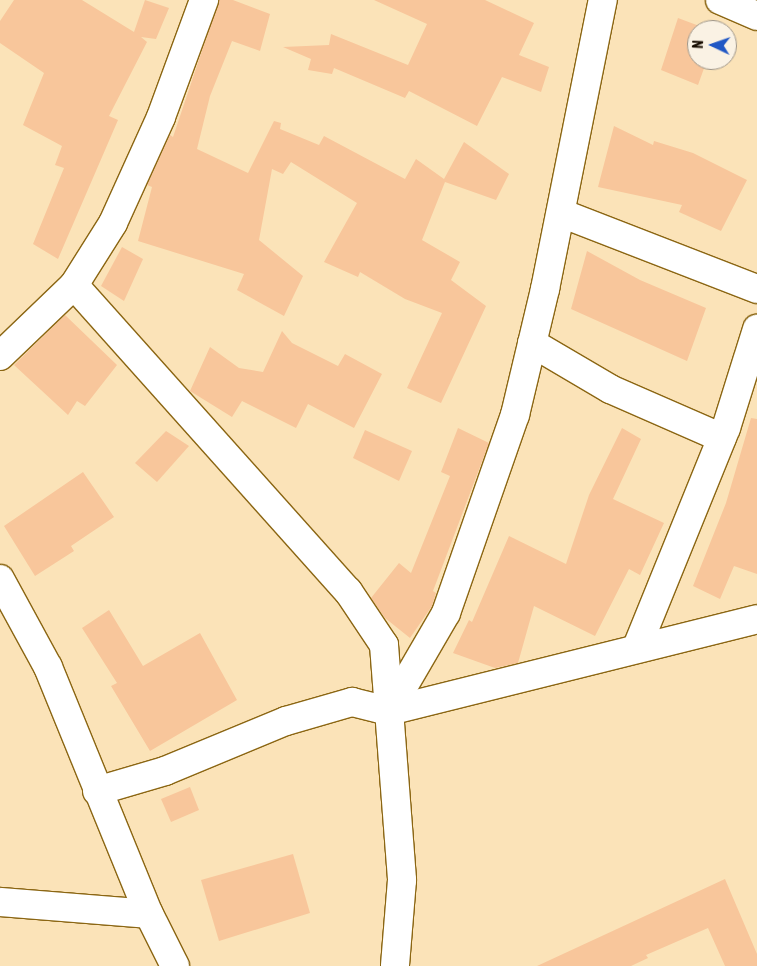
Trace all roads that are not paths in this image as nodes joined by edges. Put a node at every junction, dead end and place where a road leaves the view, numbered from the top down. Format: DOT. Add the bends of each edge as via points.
graph roads {
  1 [pos="204,0"];
  2 [pos="603,0"];
  3 [pos="720,0"];
  4 [pos="757,16"];
  5 [pos="561,214"];
  6 [pos="74,285"];
  7 [pos="757,289"];
  8 [pos="757,329"];
  9 [pos="532,343"];
  10 [pos="0,356"];
  11 [pos="722,438"];
  12 [pos="0,580"];
  13 [pos="757,619"];
  14 [pos="637,647"];
  15 [pos="390,711"];
  16 [pos="97,791"];
  17 [pos="0,902"];
  18 [pos="149,914"];
  19 [pos="175,966"];
  20 [pos="395,966"];
  1 -- 6 [label="street" via="161,117 117,214"];
  2 -- 5 [label="street"];
  3 -- 4 [label="street"];
  5 -- 7 [label="street"];
  5 -- 9 [label="street"];
  6 -- 10 [label="street"];
  6 -- 15 [label="street" via="348,591 384,645"];
  8 -- 11 [label="street"];
  9 -- 11 [label="street" via="610,389"];
  9 -- 15 [label="street" via="497,473 446,613"];
  11 -- 14 [label="street"];
  12 -- 16 [label="street" via="48,667"];
  13 -- 14 [label="street"];
  14 -- 15 [label="street"];
  15 -- 16 [label="street" via="352,702 286,721 165,771"];
  15 -- 20 [label="street" via="402,880"];
  16 -- 18 [label="street"];
  17 -- 18 [label="street"];
  18 -- 19 [label="street"];
}
